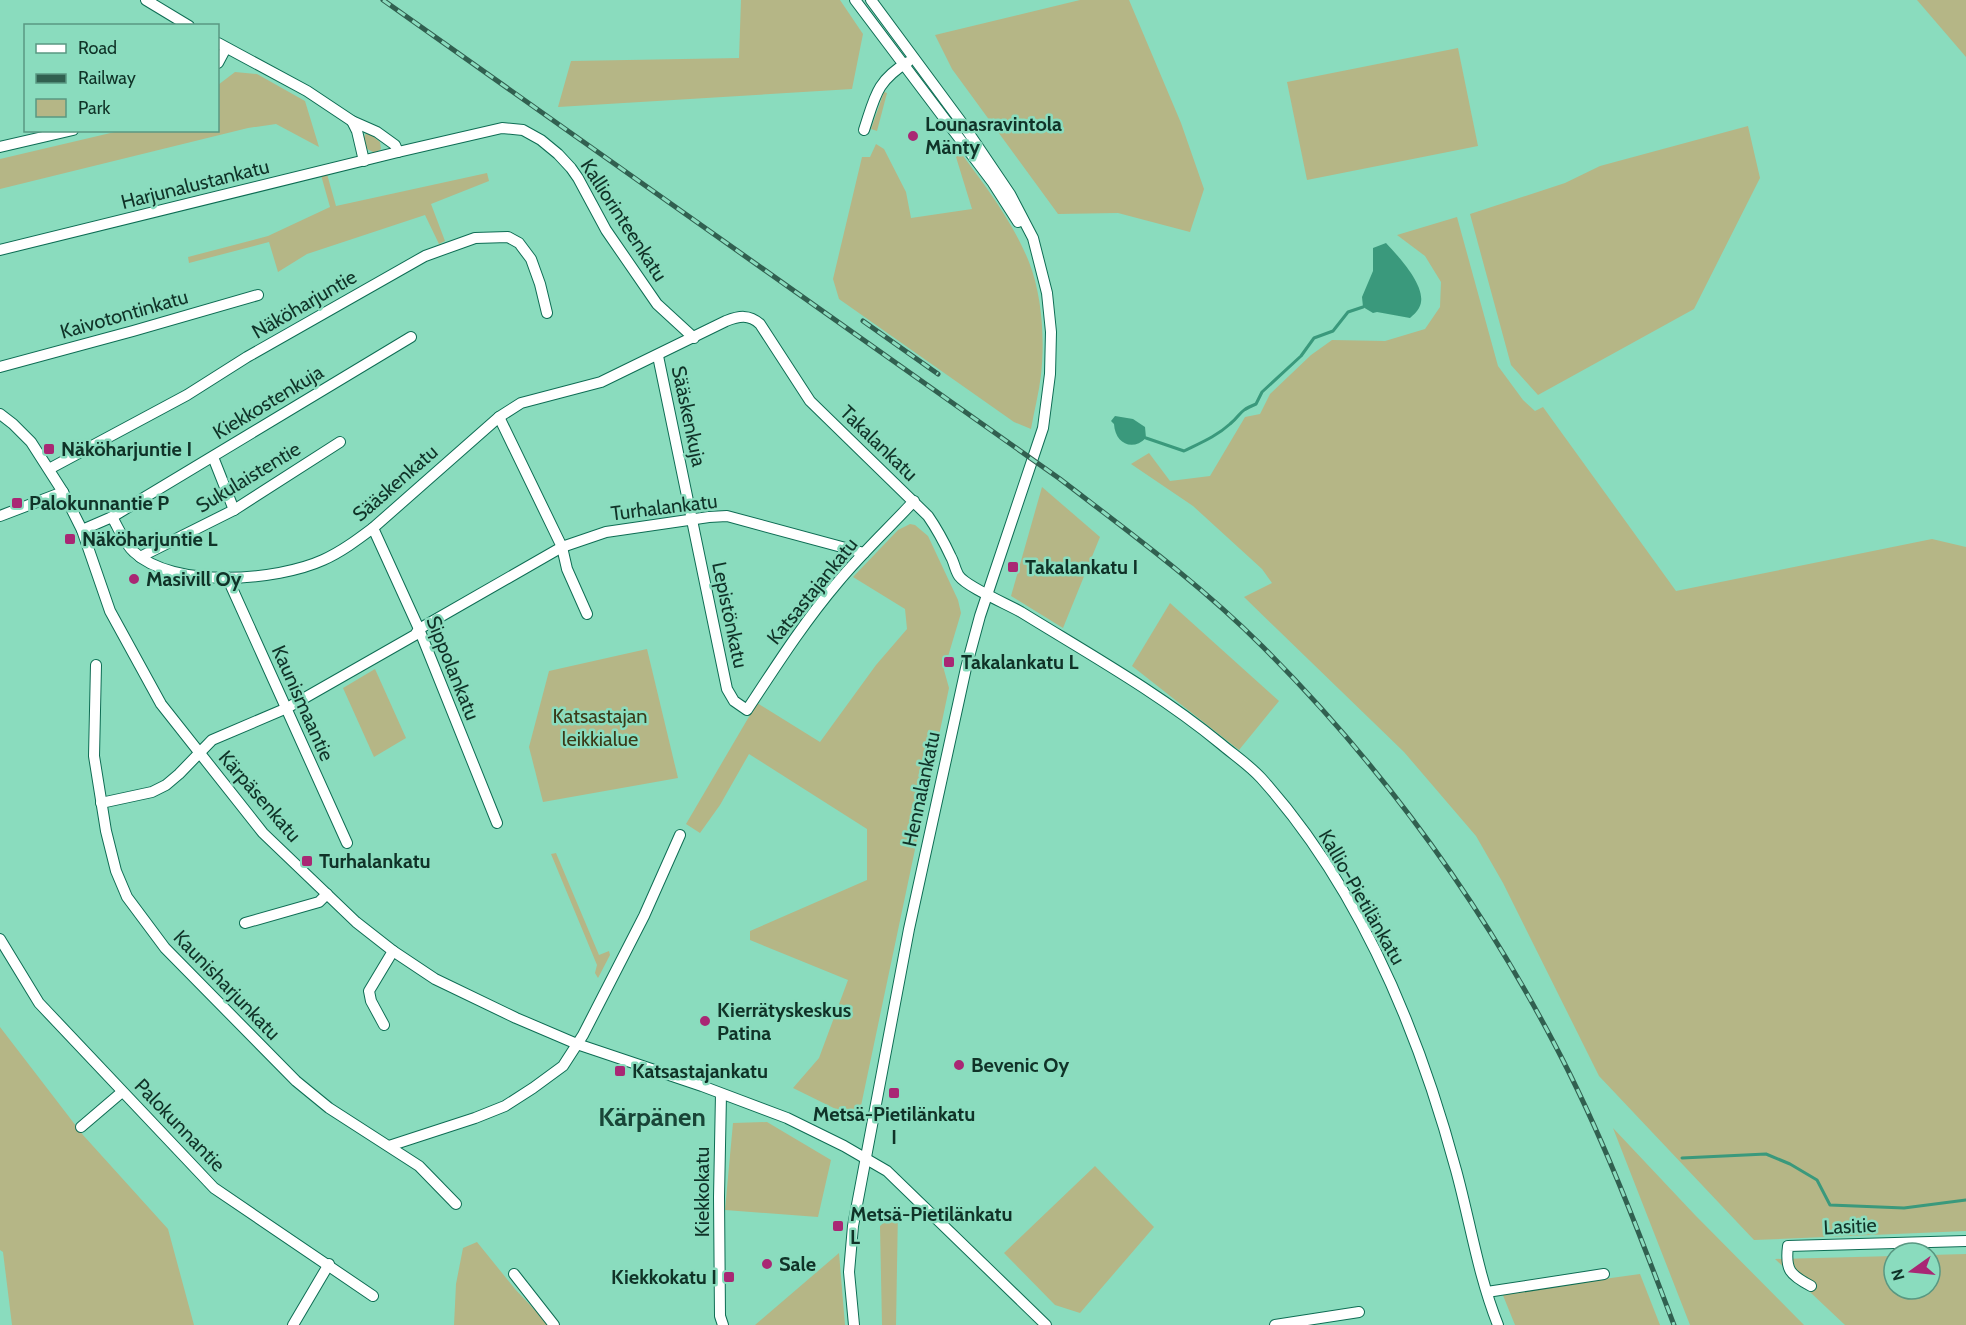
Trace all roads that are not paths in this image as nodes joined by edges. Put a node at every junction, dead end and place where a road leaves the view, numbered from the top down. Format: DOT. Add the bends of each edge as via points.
graph roads {
  1 [pos="146,0"];
  2 [pos="855,0"];
  3 [pos="871,0"];
  4 [pos="186,24"];
  5 [pos="222,45"];
  6 [pos="913,59"];
  7 [pos="903,65"];
  8 [pos="352,121"];
  9 [pos="864,130"];
  10 [pos="64,132"];
  11 [pos="0,147"];
  12 [pos="398,152"];
  13 [pos="364,161"];
  14 [pos="0,250"];
  15 [pos="1041,268"];
  16 [pos="258,295"];
  17 [pos="547,313"];
  18 [pos="746,316"];
  19 [pos="411,337"];
  20 [pos="694,338"];
  21 [pos="658,356"];
  22 [pos="0,367"];
  23 [pos="0,414"];
  24 [pos="499,417"];
  25 [pos="340,442"];
  26 [pos="213,457"];
  27 [pos="49,469"];
  28 [pos="63,492"];
  29 [pos="914,501"];
  30 [pos="234,510"];
  31 [pos="0,516"];
  32 [pos="112,517"];
  33 [pos="692,519"];
  34 [pos="373,528"];
  35 [pos="82,530"];
  36 [pos="562,547"];
  37 [pos="864,553"];
  38 [pos="140,557"];
  39 [pos="227,577"];
  40 [pos="988,593"];
  41 [pos="587,614"];
  42 [pos="419,629"];
  43 [pos="96,665"];
  44 [pos="287,708"];
  45 [pos="747,710"];
  46 [pos="200,755"];
  47 [pos="101,803"];
  48 [pos="497,824"];
  49 [pos="680,835"];
  50 [pos="347,843"];
  51 [pos="327,894"];
  52 [pos="245,923"];
  53 [pos="0,939"];
  54 [pos="393,951"];
  55 [pos="384,1025"];
  56 [pos="577,1044"];
  57 [pos="123,1092"];
  58 [pos="721,1094"];
  59 [pos="81,1127"];
  60 [pos="389,1146"];
  61 [pos="864,1158"];
  62 [pos="456,1204"];
  63 [pos="1966,1240"];
  64 [pos="328,1264"];
  65 [pos="514,1274"];
  66 [pos="1604,1274"];
  67 [pos="1811,1286"];
  68 [pos="1486,1292"];
  69 [pos="373,1296"];
  70 [pos="1359,1312"];
  71 [pos="720,1322"];
  72 [pos="293,1325"];
  73 [pos="554,1325"];
  74 [pos="854,1325"];
  75 [pos="1046,1325"];
  76 [pos="1275,1325"];
  77 [pos="1498,1325"];
  1 -- 4 [label="street"];
  2 -- 7 [label="street, Hennalankatu"];
  3 -- 6 [label="street, Hennalankatu"];
  5 -- 8 [label="street" via="307,91"];
  6 -- 7 [label="street"];
  6 -- 15 [label="street, Hennalankatu" via="1011,194 1033,238"];
  7 -- 9 [label="street" via="878,88"];
  7 -- 15 [label="street, Hennalankatu" via="993,183"];
  8 -- 12 [label="street" via="377,132"];
  8 -- 13 [label="street"];
  10 -- 11 [label="street"];
  12 -- 13 [label="street, Harjunalustankatu"];
  12 -- 20 [label="street, Kalliorinteenkatu" via="502,128 523,130 541,140 578,178 606,230 657,304"];
  13 -- 14 [label="street, Harjunalustankatu"];
  15 -- 40 [label="street, Hennalankatu" via="1051,332 1043,428"];
  16 -- 22 [label="street, Kaivotontinkatu"];
  17 -- 27 [label="street, Näköharjuntie" via="531,259 519,243 508,237 475,238 424,256 187,395"];
  18 -- 20 [label="street, Sääskenkatu" via="726,321"];
  18 -- 29 [label="street, Takalankatu" via="760,324 810,401"];
  19 -- 26 [label="street, Kiekkostenkuja"];
  20 -- 21 [label="street, Sääskenkatu"];
  21 -- 24 [label="street, Sääskenkatu" via="601,382 521,403"];
  21 -- 33 [label="street, Sääskenkuja"];
  23 -- 27 [label="street, Kärpäsenkatu" via="31,442"];
  24 -- 34 [label="street, Sääskenkatu"];
  24 -- 36 [label="street"];
  25 -- 30 [label="street, Sukulaistentie"];
  26 -- 30 [label="street"];
  26 -- 32 [label="street, Kiekkostenkuja"];
  27 -- 28 [label="street, Kärpäsenkatu"];
  28 -- 31 [label="street"];
  28 -- 35 [label="street, Kärpäsenkatu"];
  29 -- 37 [label="street, Katsastajankatu"];
  29 -- 40 [label="street, Takalankatu" via="940,534 959,576"];
  30 -- 38 [label="street, Sukulaistentie"];
  32 -- 35 [label="street, Kiekkostenkuja"];
  32 -- 38 [label="street" via="132,551"];
  33 -- 36 [label="street, Turhalankatu" via="606,532"];
  33 -- 37 [label="street, Turhalankatu" via="727,516"];
  33 -- 45 [label="street, Lepistönkatu" via="727,689 734,701"];
  34 -- 39 [label="street, Sääskenkatu" via="353,543 306,566 258,577"];
  34 -- 42 [label="street, Sippolankatu"];
  35 -- 46 [label="street, Kärpäsenkatu" via="110,611 126,643 161,704"];
  36 -- 41 [label="street" via="567,569"];
  36 -- 42 [label="street, Turhalankatu"];
  37 -- 45 [label="street, Katsastajankatu" via="792,640"];
  38 -- 39 [label="street, Sääskenkatu" via="168,571"];
  39 -- 44 [label="street, Kaunismaantie"];
  40 -- 61 [label="street, Hennalankatu" via="966,668 911,918"];
  40 -- 68 [label="street, Kallio-Pietilänkatu" via="1191,719 1259,776 1308,837 1368,937 1420,1053 1456,1171"];
  42 -- 44 [label="street, Turhalankatu" via="415,635"];
  42 -- 48 [label="street, Sippolankatu"];
  43 -- 47 [label="street, Kaunisharjunkatu" via="94,756"];
  44 -- 46 [label="street, Turhalankatu" via="212,740"];
  44 -- 50 [label="street, Kaunismaantie"];
  46 -- 47 [label="street" via="152,792"];
  46 -- 51 [label="street, Kärpäsenkatu" via="263,833"];
  47 -- 60 [label="street, Kaunisharjunkatu" via="123,889 165,948 296,1081 329,1108"];
  49 -- 56 [label="street" via="644,916"];
  51 -- 52 [label="street" via="320,902"];
  51 -- 54 [label="street, Kärpäsenkatu"];
  53 -- 57 [label="street, Palokunnantie" via="39,1003"];
  54 -- 55 [label="street" via="369,991"];
  54 -- 56 [label="street, Kärpäsenkatu" via="435,979"];
  56 -- 58 [label="street, Kärpäsenkatu"];
  56 -- 60 [label="street" via="563,1066 505,1106"];
  57 -- 59 [label="street"];
  57 -- 64 [label="street, Palokunnantie" via="214,1188"];
  58 -- 61 [label="street, Kärpäsenkatu" via="788,1118"];
  58 -- 71 [label="street, Kiekkokatu"];
  60 -- 62 [label="street, Kaunisharjunkatu" via="418,1166"];
  61 -- 74 [label="street, Hennalankatu" via="849,1272"];
  61 -- 75 [label="street, Kärpäsenkatu" via="895,1178"];
  63 -- 67 [label="street, Lasitie" via="1788,1246 1786,1263 1790,1270"];
  64 -- 69 [label="street, Palokunnantie"];
  64 -- 72 [label="street"];
  65 -- 73 [label="street"];
  66 -- 68 [label="street"];
  68 -- 77 [label="street, Kallio-Pietilänkatu"];
  70 -- 76 [label="street"];
}
